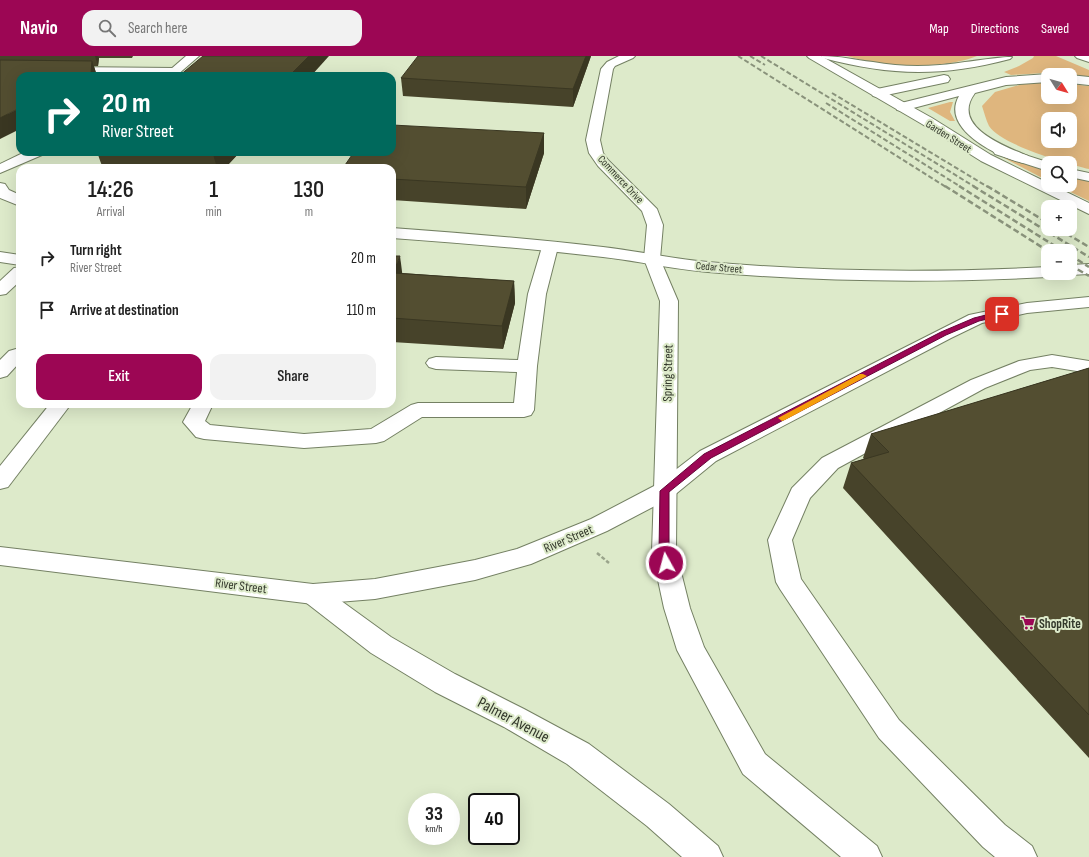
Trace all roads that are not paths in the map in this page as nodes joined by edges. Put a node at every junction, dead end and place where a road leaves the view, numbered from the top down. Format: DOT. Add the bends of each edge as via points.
graph roads {
  1 [pos="193,56"];
  2 [pos="813,56"];
  3 [pos="826,56"];
  4 [pos="1081,56"];
  5 [pos="625,57"];
  6 [pos="1006,57"];
  7 [pos="1089,59"];
  8 [pos="57,71"];
  9 [pos="95,72"];
  10 [pos="174,72"];
  11 [pos="1041,78"];
  12 [pos="1077,80"];
  13 [pos="1089,81"];
  14 [pos="971,88"];
  15 [pos="877,93"];
  16 [pos="902,107"];
  17 [pos="927,121"];
  18 [pos="28,156"];
  19 [pos="1022,159"];
  20 [pos="1041,165"];
  21 [pos="5,167"];
  22 [pos="1077,174"];
  23 [pos="1089,177"];
  24 [pos="0,179"];
  25 [pos="0,188"];
  26 [pos="16,199"];
  27 [pos="0,208"];
  28 [pos="16,209"];
  29 [pos="1089,209"];
  30 [pos="396,233"];
  31 [pos="550,247"];
  32 [pos="0,258"];
  33 [pos="652,259"];
  34 [pos="16,260"];
  35 [pos="1089,269"];
  36 [pos="1077,270"];
  37 [pos="1041,272"];
  38 [pos="16,276"];
  39 [pos="0,290"];
  40 [pos="1089,302"];
  41 [pos="16,357"];
  42 [pos="436,363"];
  43 [pos="527,366"];
  44 [pos="1089,367"];
  45 [pos="0,372"];
  46 [pos="58,408"];
  47 [pos="201,408"];
  48 [pos="0,481"];
  49 [pos="664,491"];
  50 [pos="0,556"];
  51 [pos="313,594"];
  52 [pos="707,857"];
  53 [pos="866,857"];
  54 [pos="1021,857"];
  1 -- 10 [label="main road"];
  2 -- 15 [label="main road, Garden Street"];
  3 -- 6 [label="main road" via="874,67 923,70 966,67"];
  4 -- 7 [label="main road"];
  5 -- 33 [label="main road, Commerce Drive" via="607,69 593,140 596,153 603,163 649,209 655,225"];
  6 -- 15 [label="main road" via="978,72"];
  8 -- 9 [label="main road"];
  11 -- 14 [label="main road" via="1006,80"];
  12 -- 13 [label="main road"];
  14 -- 16 [label="main road"];
  14 -- 19 [label="main road" via="961,107 966,123 988,142"];
  15 -- 16 [label="main road, Garden Street"];
  16 -- 17 [label="main road, Garden Street"];
  17 -- 19 [label="main road"];
  17 -- 29 [label="main road, Garden Street" via="986,158"];
  18 -- 21 [label="main road"];
  19 -- 20 [label="main road"];
  21 -- 24 [label="main road"];
  22 -- 23 [label="main road"];
  25 -- 26 [label="main road" via="2,193"];
  27 -- 28 [label="main road"];
  30 -- 31 [label="main road, Cedar Street"];
  31 -- 33 [label="main road, Cedar Street"];
  31 -- 43 [label="main road" via="537,294"];
  32 -- 34 [label="main road"];
  33 -- 37 [label="main road, Cedar Street" via="705,266 856,276"];
  33 -- 49 [label="main road, Spring Street" via="669,301"];
  35 -- 36 [label="main road"];
  38 -- 39 [label="main road"];
  40 -- 49 [label="main road, River Street" via="1027,308 976,319 708,456"];
  41 -- 45 [label="main road"];
  42 -- 43 [label="main road"];
  43 -- 47 [label="main road" via="524,410 418,410 376,436 304,441 204,432 194,422"];
  44 -- 54 [label="main road" via="1052,361 1026,365 978,384 830,463 800,494 780,540 789,582 890,729 994,836"];
  46 -- 48 [label="main road"];
  49 -- 51 [label="main road, River Street" via="580,534 522,557 422,581 375,589"];
  49 -- 53 [label="main road" via="664,552 677,608 691,650 754,764"];
  50 -- 51 [label="main road, River Street"];
  51 -- 52 [label="main road, Palmer Avenue" via="381,645 578,754 658,815"];
}
